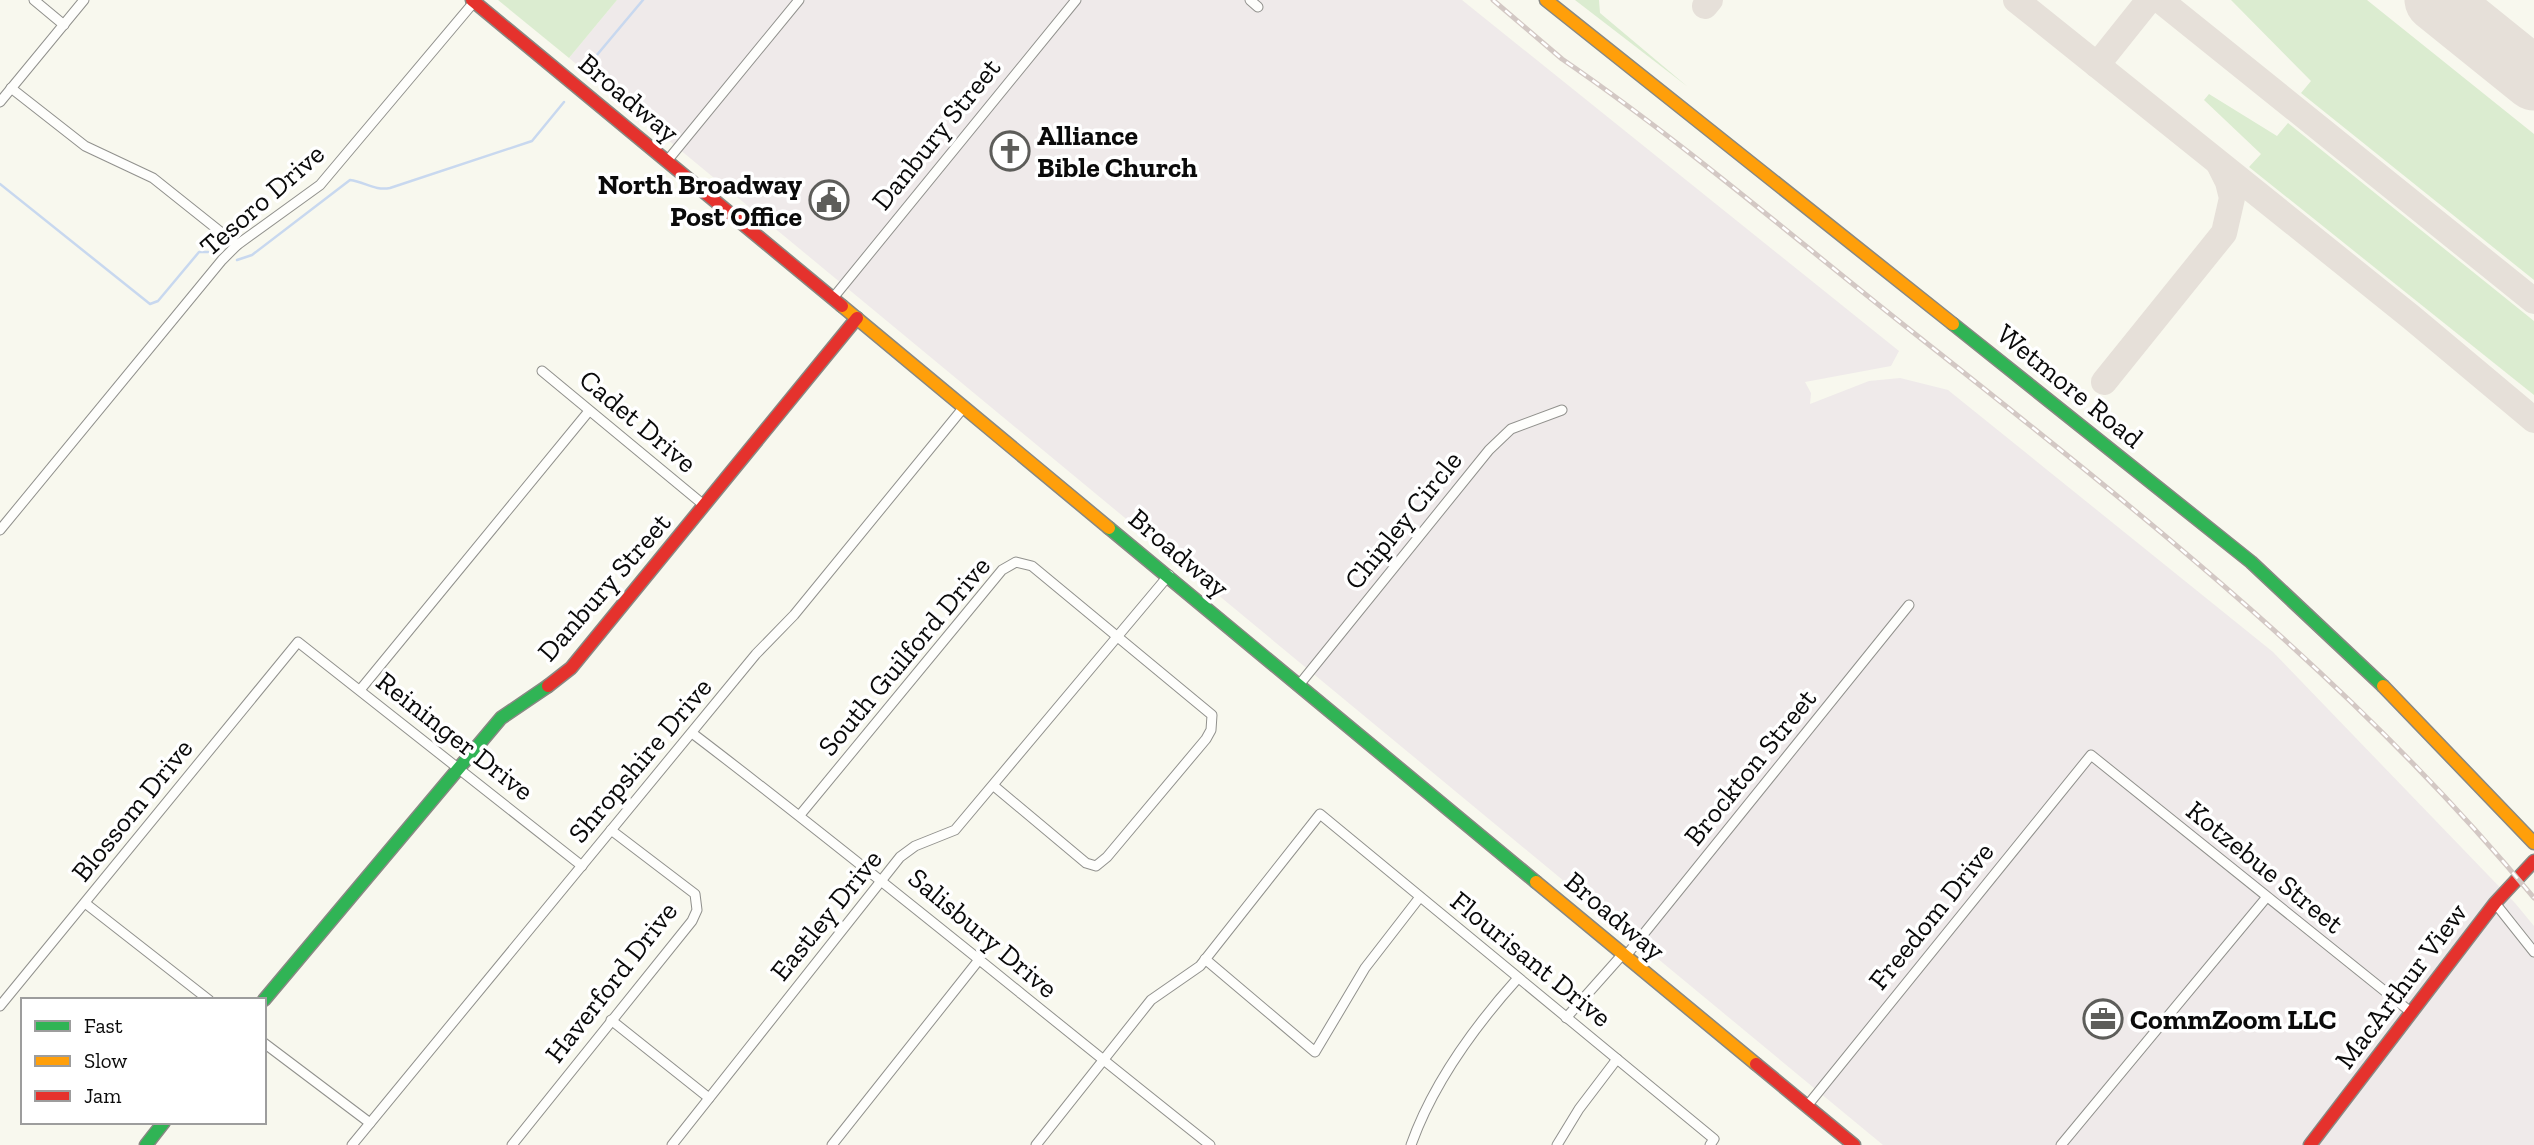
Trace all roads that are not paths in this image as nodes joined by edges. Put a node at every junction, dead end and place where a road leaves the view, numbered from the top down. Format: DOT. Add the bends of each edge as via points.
graph roads {
  1 [pos="34,0"];
  2 [pos="84,0"];
  3 [pos="799,0"];
  4 [pos="1076,0"];
  5 [pos="1546,0"];
  6 [pos="473,1"];
  7 [pos="64,25"];
  8 [pos="11,88"];
  9 [pos="0,102"];
  10 [pos="667,161"];
  11 [pos="236,245"];
  12 [pos="833,298"];
  13 [pos="857,318"];
  14 [pos="542,371"];
  15 [pos="964,407"];
  16 [pos="1562,410"];
  17 [pos="589,411"];
  18 [pos="705,506"];
  19 [pos="0,530"];
  20 [pos="1169,575"];
  21 [pos="1909,605"];
  22 [pos="1117,638"];
  23 [pos="298,642"];
  24 [pos="1298,685"];
  25 [pos="360,690"];
  26 [pos="692,733"];
  27 [pos="2091,755"];
  28 [pos="457,767"];
  29 [pos="994,786"];
  30 [pos="800,815"];
  31 [pos="611,830"];
  32 [pos="2534,843"];
  33 [pos="2534,861"];
  34 [pos="582,866"];
  35 [pos="882,879"];
  36 [pos="1420,897"];
  37 [pos="2266,898"];
  38 [pos="85,903"];
  39 [pos="2495,904"];
  40 [pos="2534,952"];
  41 [pos="1624,956"];
  42 [pos="1205,959"];
  43 [pos="978,961"];
  44 [pos="1518,978"];
  45 [pos="206,998"];
  46 [pos="266,998"];
  47 [pos="0,1006"];
  48 [pos="2412,1013"];
  49 [pos="1566,1018"];
  50 [pos="611,1020"];
  51 [pos="266,1045"];
  52 [pos="1617,1059"];
  53 [pos="1103,1060"];
  54 [pos="709,1098"];
  55 [pos="1807,1106"];
  56 [pos="370,1123"];
  57 [pos="162,1124"];
  58 [pos="1712,1142"];
  59 [pos="146,1145"];
  60 [pos="352,1145"];
  61 [pos="512,1145"];
  62 [pos="672,1145"];
  63 [pos="832,1145"];
  64 [pos="1036,1145"];
  65 [pos="1210,1145"];
  66 [pos="1411,1145"];
  67 [pos="1558,1145"];
  68 [pos="1854,1145"];
  69 [pos="2061,1145"];
  70 [pos="2310,1145"];
  1 -- 7 [label="street"];
  2 -- 7 [label="street"];
  3 -- 10 [label="street"];
  4 -- 12 [label="street, Danbury Street"];
  5 -- 32 [label="main road, Wetmore Road" via="2251,562 2455,754"];
  6 -- 10 [label="main road, Broadway"];
  6 -- 11 [label="street, Tesoro Drive" via="320,186"];
  7 -- 8 [label="street"];
  8 -- 9 [label="street"];
  8 -- 11 [label="street" via="85,146 158,182"];
  10 -- 12 [label="main road, Broadway"];
  11 -- 19 [label="street, Tesoro Drive"];
  12 -- 13 [label="main road, Broadway"];
  13 -- 15 [label="main road, Broadway"];
  13 -- 18 [label="main road, Danbury Street"];
  14 -- 17 [label="street, Cadet Drive"];
  15 -- 20 [label="main road, Broadway"];
  15 -- 26 [label="street, Shropshire Drive"];
  16 -- 24 [label="street, Chipley Circle" via="1511,429 1489,450"];
  17 -- 18 [label="street, Cadet Drive"];
  17 -- 25 [label="street"];
  18 -- 28 [label="main road, Danbury Street" via="571,668 508,711"];
  20 -- 22 [label="street, Eastley Drive"];
  20 -- 24 [label="main road, Broadway"];
  21 -- 41 [label="street, Brockton Street"];
  22 -- 29 [label="street, Eastley Drive"];
  22 -- 29 [label="street" via="1206,709 1213,723 1206,738 1096,866 1086,863"];
  22 -- 30 [label="street, South Guilford Drive" via="1032,566 1009,565"];
  23 -- 25 [label="street, Reininger Drive"];
  23 -- 38 [label="street, Blossom Drive"];
  24 -- 41 [label="main road, Broadway"];
  25 -- 28 [label="street, Reininger Drive"];
  26 -- 30 [label="street, Salisbury Drive"];
  26 -- 31 [label="street, Shropshire Drive"];
  27 -- 37 [label="street, Kotzebue Street"];
  27 -- 55 [label="street, Freedom Drive"];
  28 -- 34 [label="street, Reininger Drive"];
  28 -- 46 [label="main road, Danbury Street"];
  29 -- 35 [label="street, Eastley Drive" via="955,831 915,846"];
  30 -- 35 [label="street, Salisbury Drive"];
  31 -- 34 [label="street, Shropshire Drive"];
  31 -- 50 [label="street, Haverford Drive" via="695,894 697,910"];
  33 -- 39 [label="main road, MacArthur View"];
  34 -- 56 [label="street, Shropshire Drive"];
  35 -- 43 [label="street, Salisbury Drive"];
  35 -- 54 [label="street, Eastley Drive"];
  36 -- 42 [label="street, Flourisant Drive" via="1320,814"];
  36 -- 42 [label="street" via="1365,968 1315,1052"];
  36 -- 44 [label="street, Flourisant Drive"];
  37 -- 48 [label="street, Kotzebue Street"];
  37 -- 69 [label="street"];
  38 -- 45 [label="street"];
  38 -- 47 [label="street, Blossom Drive"];
  39 -- 40 [label="street"];
  39 -- 48 [label="main road, MacArthur View"];
  41 -- 49 [label="street, Brockton Street"];
  41 -- 55 [label="main road, Broadway"];
  42 -- 53 [label="street" via="1190,975 1151,1000"];
  43 -- 53 [label="street, Salisbury Drive"];
  43 -- 63 [label="street"];
  44 -- 49 [label="street, Flourisant Drive"];
  44 -- 66 [label="street" via="1442,1079"];
  48 -- 70 [label="main road, MacArthur View"];
  49 -- 52 [label="street, Flourisant Drive"];
  50 -- 54 [label="street"];
  50 -- 61 [label="street, Haverford Drive"];
  51 -- 56 [label="street"];
  52 -- 58 [label="street, Flourisant Drive"];
  52 -- 67 [label="street"];
  53 -- 64 [label="street"];
  53 -- 65 [label="street, Salisbury Drive"];
  54 -- 62 [label="street, Eastley Drive"];
  55 -- 68 [label="main road, Broadway"];
  56 -- 60 [label="street, Shropshire Drive"];
  57 -- 59 [label="main road"];
}
